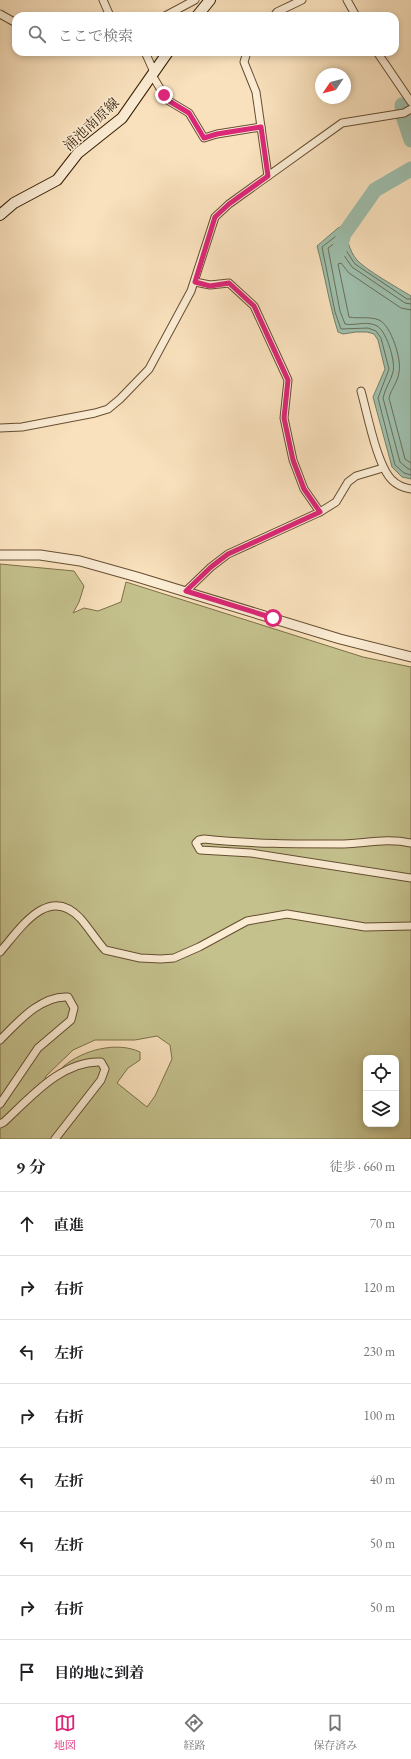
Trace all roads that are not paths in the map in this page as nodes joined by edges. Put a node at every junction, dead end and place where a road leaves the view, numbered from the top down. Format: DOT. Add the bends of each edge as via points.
graph roads {
  1 [pos="103,0"];
  2 [pos="195,0"];
  3 [pos="210,0"];
  4 [pos="302,0"];
  5 [pos="347,0"];
  6 [pos="108,12"];
  7 [pos="172,12"];
  8 [pos="200,12"];
  9 [pos="277,12"];
  10 [pos="354,12"];
  11 [pos="0,14"];
  12 [pos="12,21"];
  13 [pos="147,56"];
  14 [pos="165,56"];
  15 [pos="246,56"];
  16 [pos="380,56"];
  17 [pos="153,73"];
  18 [pos="411,102"];
  19 [pos="411,108"];
  20 [pos="261,127"];
  21 [pos="268,176"];
  22 [pos="0,215"];
  23 [pos="195,282"];
  24 [pos="360,391"];
  25 [pos="0,428"];
  26 [pos="384,468"];
  27 [pos="411,489"];
  28 [pos="320,512"];
  29 [pos="0,555"];
  30 [pos="186,591"];
  31 [pos="411,657"];
  32 [pos="411,843"];
  33 [pos="411,878"];
  34 [pos="411,926"];
  35 [pos="0,952"];
  36 [pos="0,1040"];
  37 [pos="0,1104"];
  38 [pos="0,1124"];
  39 [pos="55,1139"];
  1 -- 6 [label="street"];
  2 -- 7 [label="street"];
  3 -- 8 [label="main road"];
  4 -- 9 [label="street"];
  5 -- 10 [label="street"];
  11 -- 12 [label="street"];
  13 -- 17 [label="street"];
  14 -- 17 [label="main road, 浦池南原線"];
  15 -- 20 [label="street" via="244,62 256,92"];
  16 -- 18 [label="street"];
  17 -- 20 [label="street" via="164,95 189,113 204,138"];
  17 -- 22 [label="main road, 浦池南原線" via="122,118 78,153 57,180 14,203"];
  19 -- 21 [label="street" via="402,113 342,123"];
  20 -- 21 [label="street"];
  21 -- 23 [label="street" via="215,217"];
  23 -- 25 [label="street" via="149,369 108,409 62,420"];
  23 -- 28 [label="street" via="210,286 229,283 254,306 288,380 284,418 293,460 304,489"];
  24 -- 26 [label="street"];
  26 -- 27 [label="street" via="392,480 403,488"];
  26 -- 28 [label="street" via="356,476 348,482 336,502"];
  28 -- 30 [label="street" via="228,554"];
  29 -- 30 [label="street" via="40,555 80,561"];
  30 -- 31 [label="street" via="340,639"];
  32 -- 33 [label="street" via="395,840 346,844 244,843 204,839 196,843 200,850 251,853"];
  34 -- 35 [label="street" via="365,927 287,914 247,921 174,958 140,958 105,950 80,918 68,908 53,906 41,909 33,915"];
  36 -- 37 [label="street" via="41,1004 60,996 68,997 72,1002 72,1020 38,1048"];
  38 -- 39 [label="street" via="50,1080 74,1067 101,1062 105,1070 101,1080"];
}
